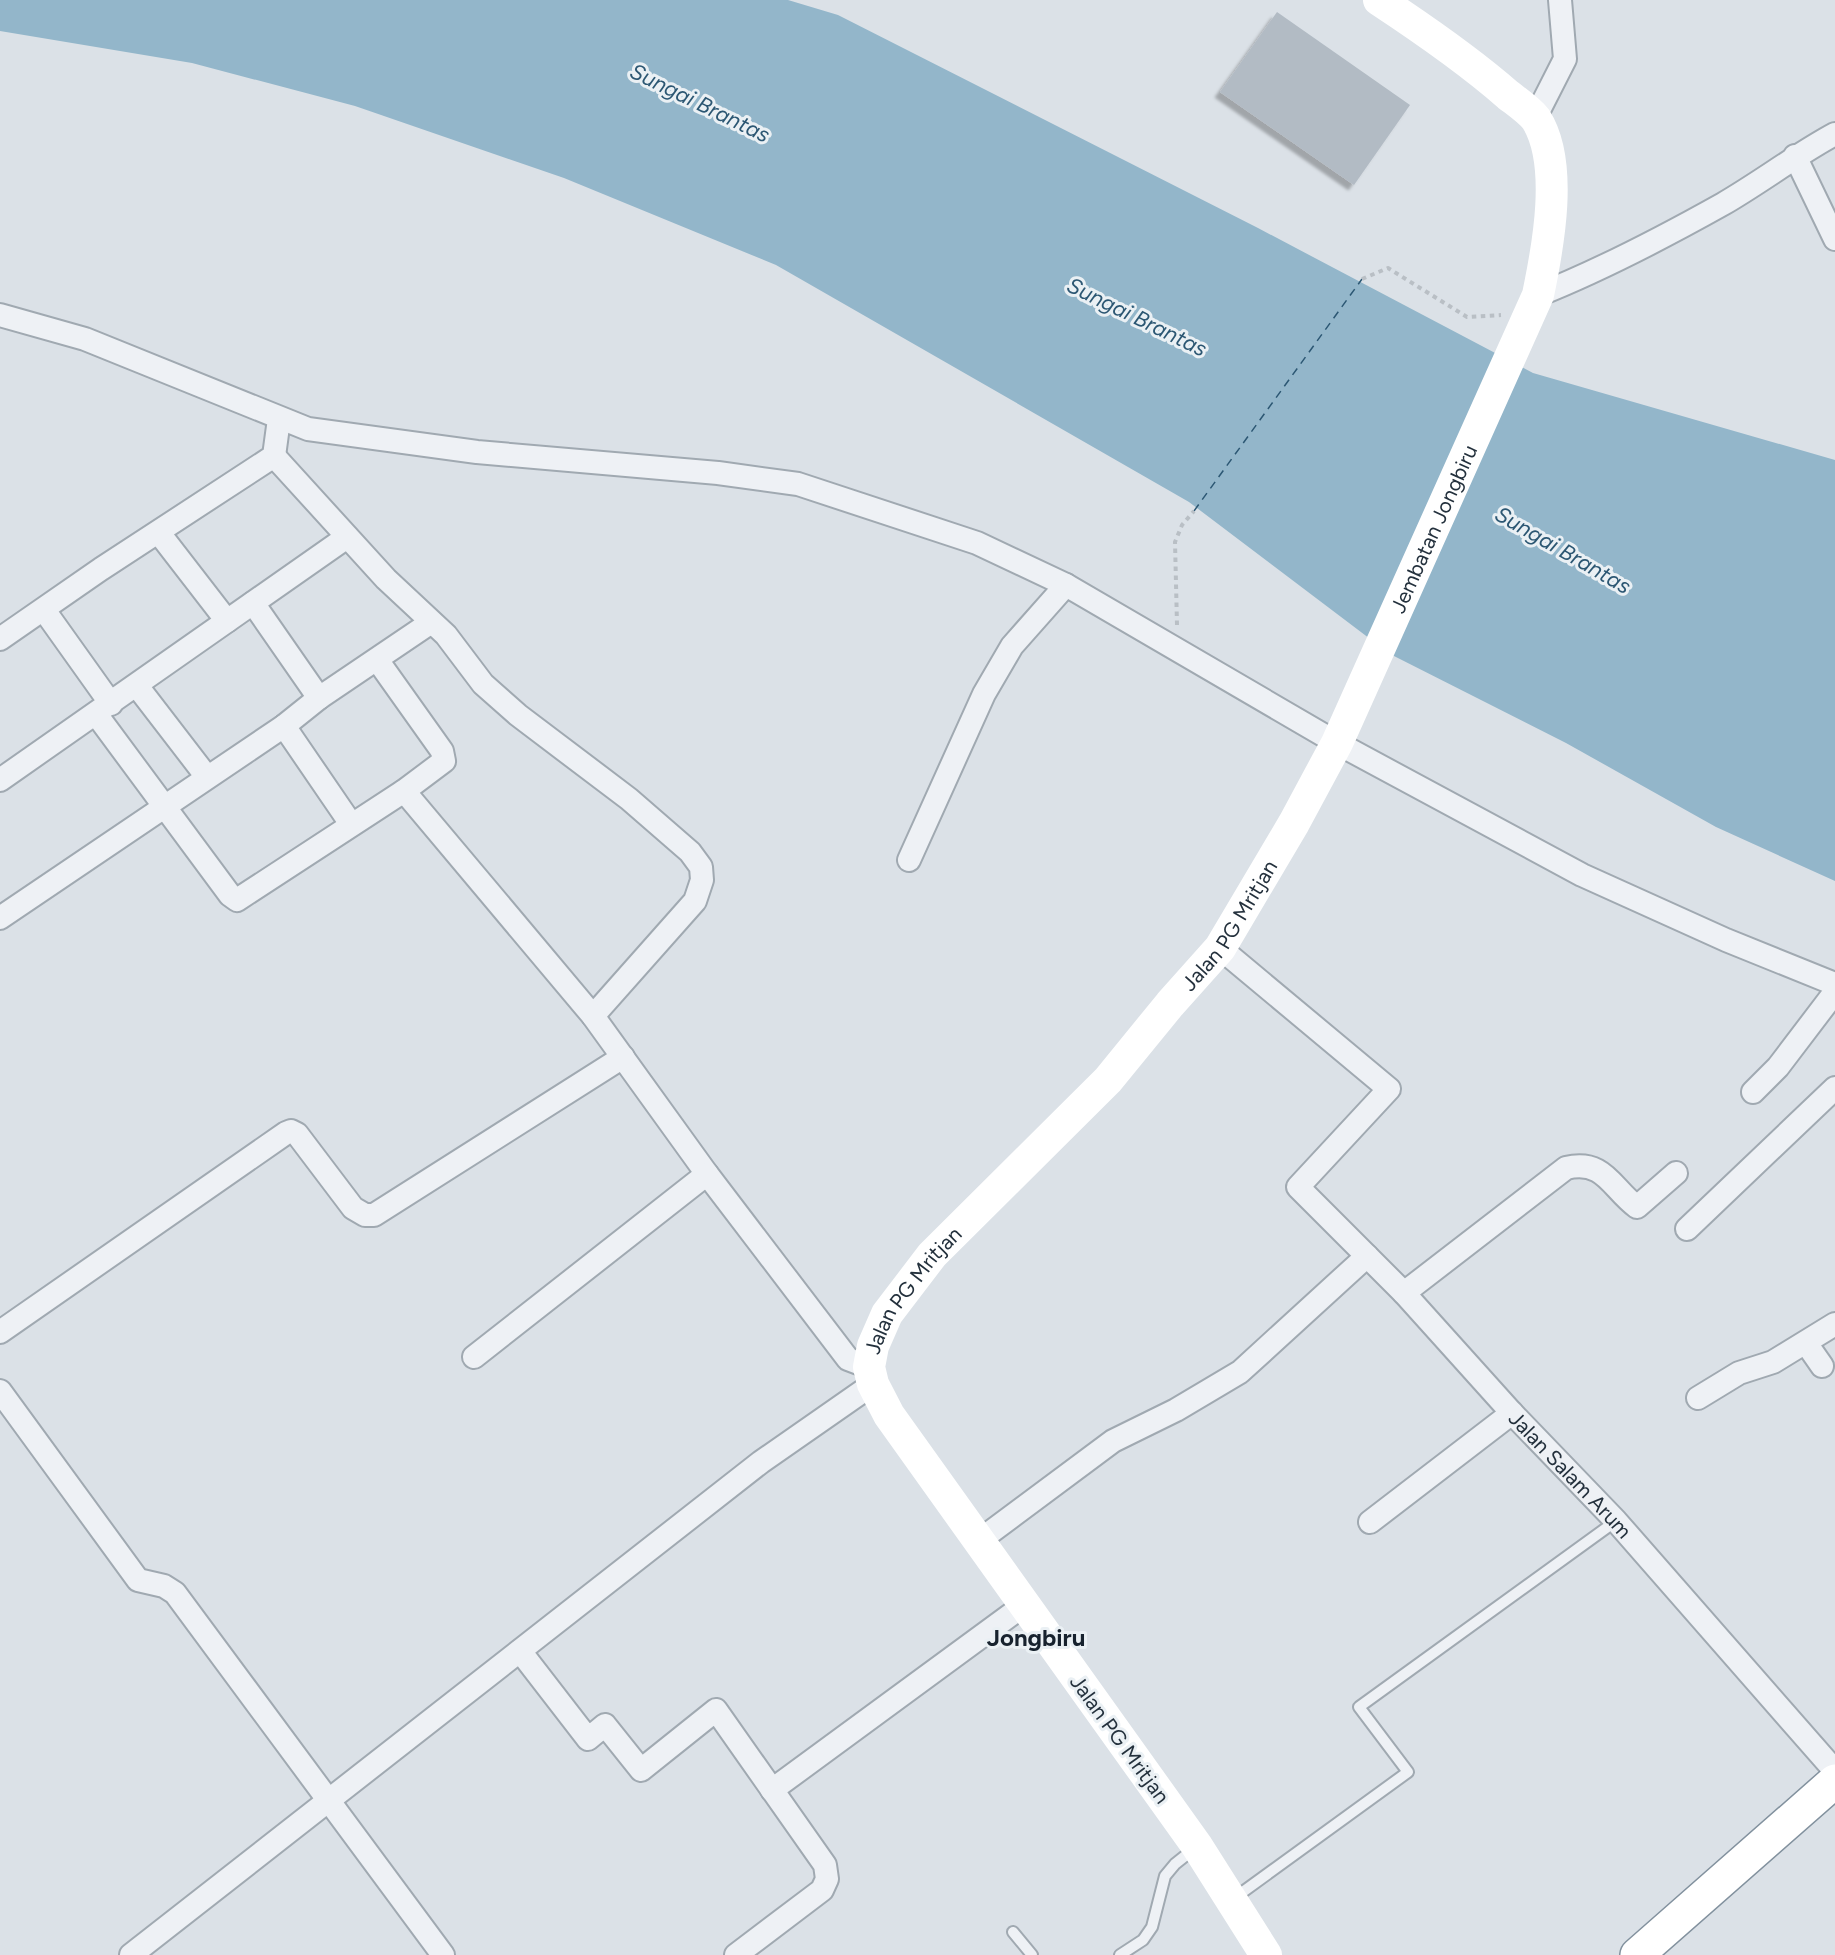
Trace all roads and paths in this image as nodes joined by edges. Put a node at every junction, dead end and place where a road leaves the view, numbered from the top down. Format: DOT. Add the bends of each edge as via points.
graph roads {
  1 [pos="1560,0"];
  2 [pos="1382,1"];
  3 [pos="1535,118"];
  4 [pos="1835,134"];
  5 [pos="1795,156"];
  6 [pos="1835,239"];
  7 [pos="1362,279"];
  8 [pos="1539,295"];
  9 [pos="0,315"];
  10 [pos="1504,315"];
  11 [pos="279,419"];
  12 [pos="274,456"];
  13 [pos="1194,512"];
  14 [pos="159,533"];
  15 [pos="347,537"];
  16 [pos="1066,585"];
  17 [pos="253,603"];
  18 [pos="44,610"];
  19 [pos="226,621"];
  20 [pos="430,623"];
  21 [pos="0,639"];
  22 [pos="1177,650"];
  23 [pos="378,661"];
  24 [pos="137,686"];
  25 [pos="319,698"];
  26 [pos="104,709"];
  27 [pos="284,726"];
  28 [pos="1341,736"];
  29 [pos="207,777"];
  30 [pos="0,780"];
  31 [pos="404,791"];
  32 [pos="165,805"];
  33 [pos="351,824"];
  34 [pos="909,860"];
  35 [pos="0,918"];
  36 [pos="1220,948"];
  37 [pos="1835,984"];
  38 [pos="1835,992"];
  39 [pos="593,1016"];
  40 [pos="623,1057"];
  41 [pos="1835,1088"];
  42 [pos="1753,1092"];
  43 [pos="1676,1173"];
  44 [pos="707,1174"];
  45 [pos="1687,1229"];
  46 [pos="1367,1256"];
  47 [pos="1404,1293"];
  48 [pos="1835,1324"];
  49 [pos="0,1332"];
  50 [pos="1806,1343"];
  51 [pos="474,1358"];
  52 [pos="1822,1366"];
  53 [pos="871,1376"];
  54 [pos="0,1391"];
  55 [pos="1698,1398"];
  56 [pos="1512,1413"];
  57 [pos="1616,1521"];
  58 [pos="1370,1522"];
  59 [pos="981,1540"];
  60 [pos="1024,1605"];
  61 [pos="520,1651"];
  62 [pos="1835,1771"];
  63 [pos="1835,1781"];
  64 [pos="772,1790"];
  65 [pos="329,1801"];
  66 [pos="1197,1846"];
  67 [pos="1231,1900"];
  68 [pos="1012,1932"];
  69 [pos="140,1952"];
  70 [pos="443,1955"];
  71 [pos="736,1955"];
  72 [pos="1032,1955"];
  73 [pos="1120,1955"];
  74 [pos="1266,1955"];
  75 [pos="1637,1955"];
  1 -- 3 [label="street" via="1565,59"];
  2 -- 3 [label="main road" via="1485,75"];
  3 -- 8 [label="main road, Jembatan Jongbiru" via="1552,180 1550,239"];
  4 -- 5 [label="street"];
  5 -- 6 [label="street"];
  5 -- 8 [label="street" via="1724,203"];
  7 -- 10 [label="path" via="1388,268 1467,317"];
  8 -- 28 [label="main road, Jembatan Jongbiru"];
  9 -- 11 [label="street" via="85,339"];
  11 -- 12 [label="street"];
  11 -- 16 [label="street" via="309,429 477,452 718,473 798,484 977,543"];
  12 -- 14 [label="street"];
  12 -- 15 [label="street"];
  13 -- 22 [label="path" via="1182,525 1175,542"];
  14 -- 18 [label="street"];
  14 -- 19 [label="street"];
  15 -- 17 [label="street"];
  15 -- 20 [label="street"];
  16 -- 22 [label="street"];
  16 -- 34 [label="street" via="1012,646 984,694"];
  17 -- 19 [label="street"];
  17 -- 25 [label="street"];
  18 -- 21 [label="street"];
  18 -- 26 [label="street"];
  19 -- 24 [label="street"];
  20 -- 23 [label="street"];
  20 -- 39 [label="street" via="446,635 483,684 629,799 690,852 701,867 702,880 695,901"];
  22 -- 28 [label="street"];
  23 -- 25 [label="street"];
  23 -- 31 [label="street" via="442,751 441,765"];
  24 -- 26 [label="street"];
  24 -- 29 [label="street"];
  25 -- 27 [label="street"];
  26 -- 30 [label="street"];
  26 -- 32 [label="street"];
  27 -- 29 [label="street"];
  27 -- 33 [label="street"];
  28 -- 36 [label="main road, Jalan PG Mritjan"];
  28 -- 37 [label="street" via="1582,875"];
  29 -- 32 [label="street"];
  31 -- 33 [label="street"];
  31 -- 39 [label="street"];
  32 -- 33 [label="street" via="237,900"];
  32 -- 35 [label="street"];
  36 -- 46 [label="street, Jalan Salam Arum" via="1389,1089 1298,1187"];
  36 -- 53 [label="main road, Jalan PG Mritjan" via="1108,1080 932,1255 887,1314 873,1346"];
  38 -- 42 [label="street" via="1778,1067"];
  39 -- 40 [label="street"];
  40 -- 44 [label="street"];
  40 -- 49 [label="street" via="374,1215 353,1208 297,1134 286,1132"];
  41 -- 45 [label="street"];
  43 -- 47 [label="street" via="1637,1207 1594,1168 1566,1168"];
  44 -- 51 [label="street"];
  44 -- 53 [label="street" via="848,1359"];
  46 -- 47 [label="street, Jalan Salam Arum"];
  46 -- 59 [label="street" via="1240,1372 1113,1442"];
  47 -- 56 [label="street, Jalan Salam Arum"];
  48 -- 50 [label="street"];
  50 -- 52 [label="street"];
  50 -- 55 [label="street" via="1773,1362 1739,1373"];
  53 -- 59 [label="main road, Jalan PG Mritjan" via="889,1415"];
  53 -- 61 [label="street"];
  54 -- 65 [label="street" via="138,1580 175,1593"];
  56 -- 57 [label="street, Jalan Salam Arum"];
  56 -- 58 [label="street"];
  57 -- 62 [label="street, Jalan Salam Arum"];
  57 -- 67 [label="lane" via="1359,1707 1408,1772"];
  59 -- 60 [label="main road, Jalan PG Mritjan"];
  60 -- 64 [label="street"];
  60 -- 66 [label="main road, Jalan PG Mritjan"];
  61 -- 64 [label="street" via="588,1739 605,1725 641,1770 716,1710"];
  61 -- 65 [label="street"];
  63 -- 75 [label="highway"];
  64 -- 71 [label="street" via="825,1865 827,1879 822,1890"];
  65 -- 69 [label="street"];
  65 -- 70 [label="street"];
  66 -- 67 [label="main road, Jalan PG Mritjan"];
  66 -- 73 [label="lane" via="1165,1876 1152,1927 1143,1940"];
  67 -- 74 [label="main road, Jalan PG Mritjan"];
  68 -- 72 [label="lane"];
}
